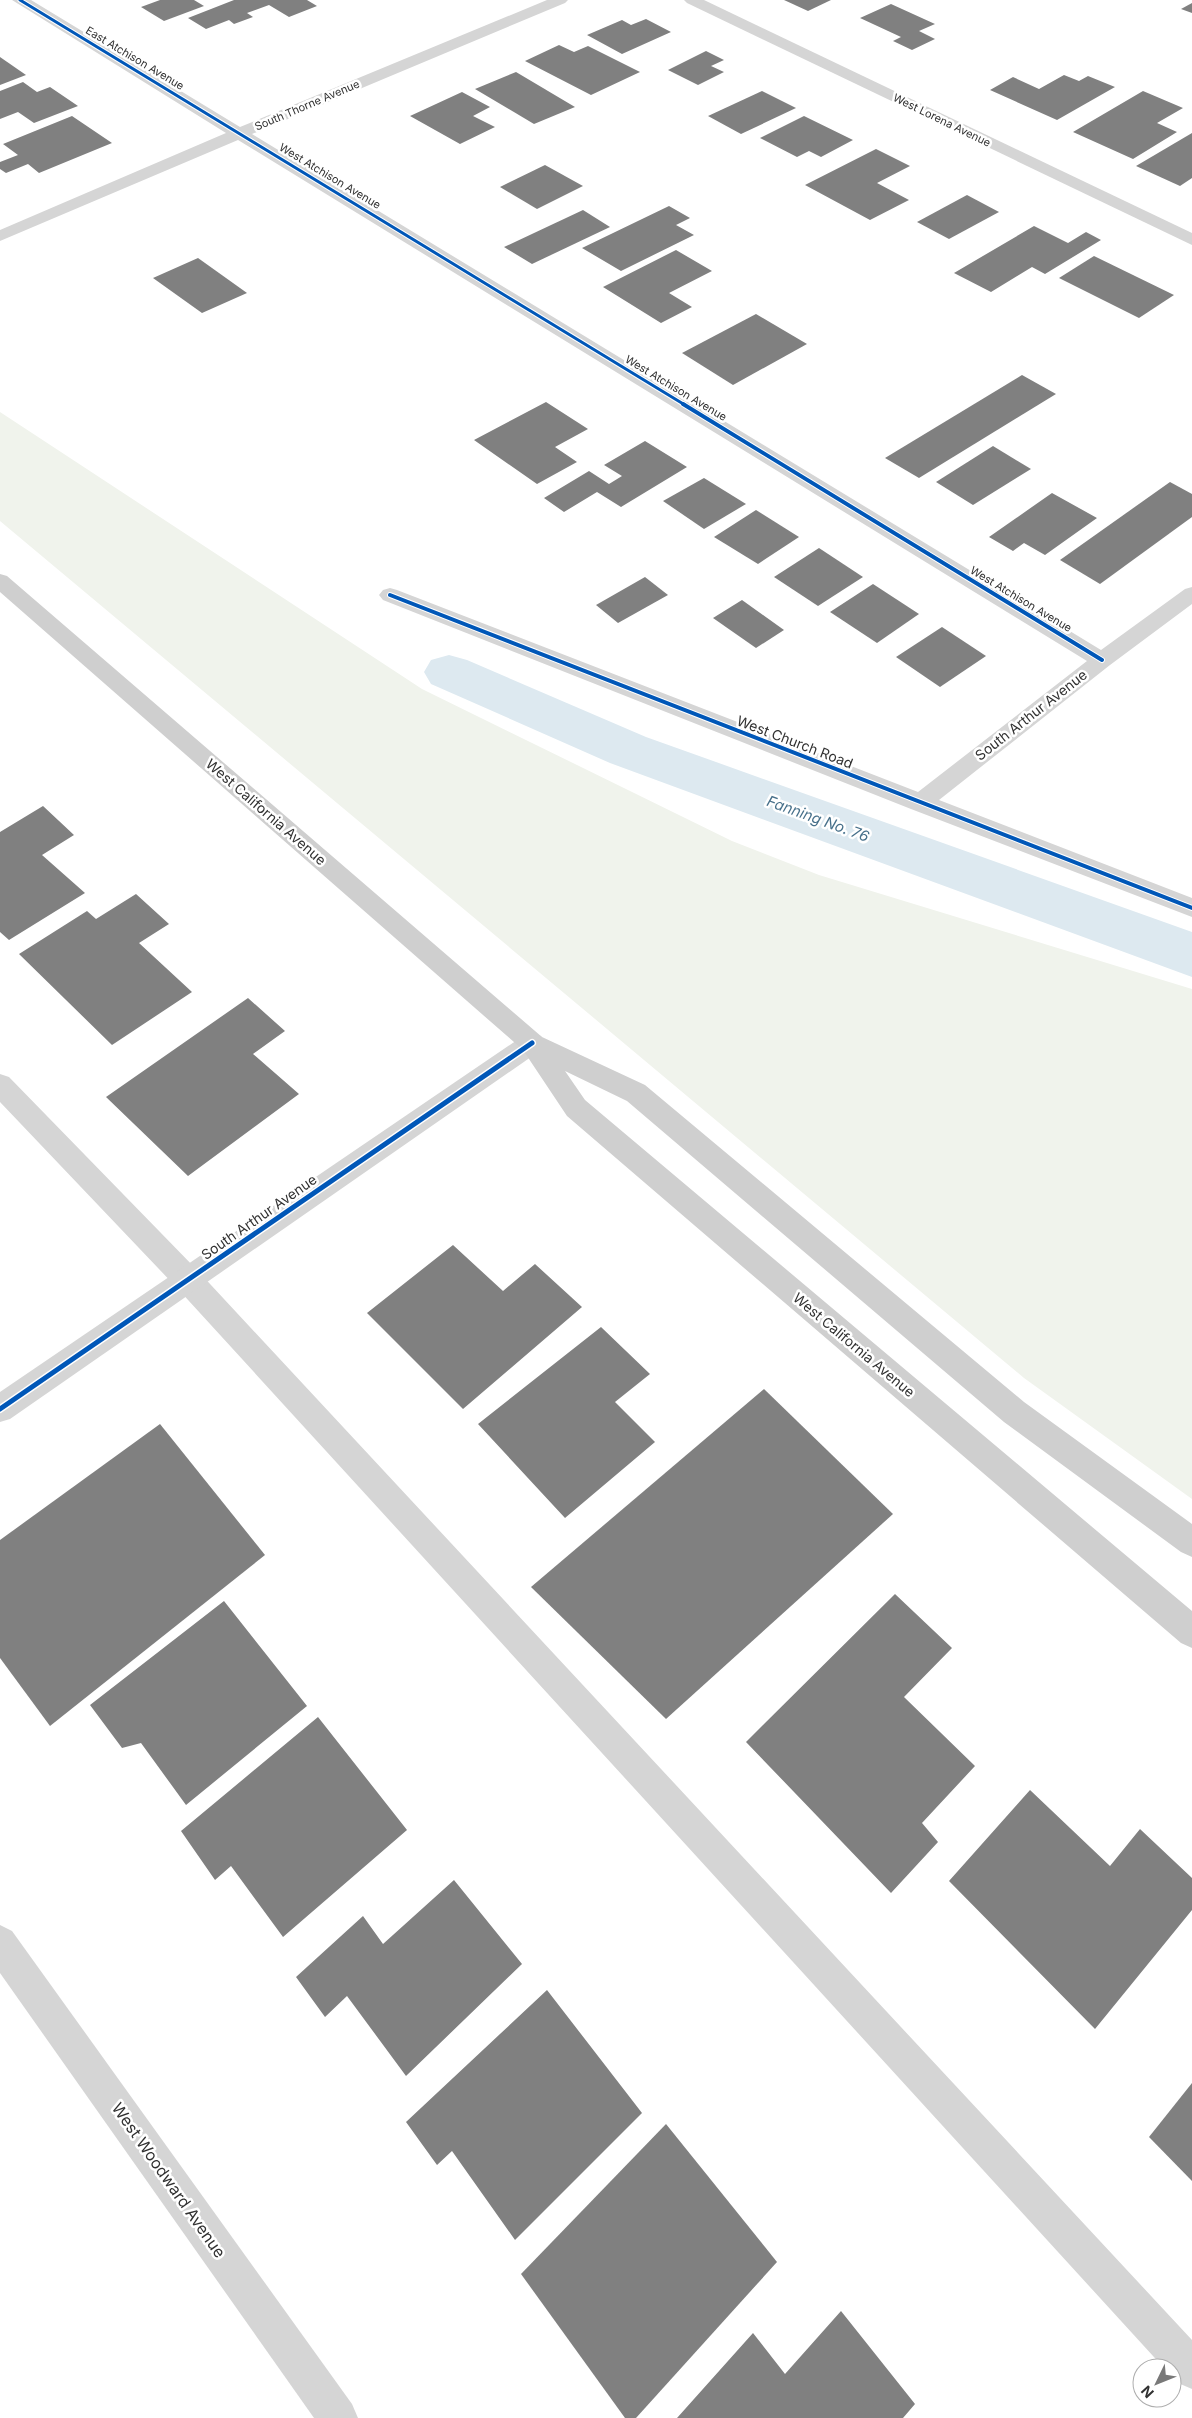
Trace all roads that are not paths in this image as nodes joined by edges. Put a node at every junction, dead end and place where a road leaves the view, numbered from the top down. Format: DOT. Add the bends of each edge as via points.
graph roads {
  1 [pos="20,0"];
  2 [pos="560,0"];
  3 [pos="692,0"];
  4 [pos="240,133"];
  5 [pos="0,236"];
  6 [pos="1192,240"];
  7 [pos="0,581"];
  8 [pos="1192,594"];
  9 [pos="390,595"];
  10 [pos="1102,660"];
  11 [pos="919,803"];
  12 [pos="1192,908"];
  13 [pos="532,1043"];
  14 [pos="0,1085"];
  15 [pos="188,1280"];
  16 [pos="0,1409"];
  17 [pos="1192,1542"];
  18 [pos="1192,1632"];
  19 [pos="0,1943"];
  20 [pos="1192,2369"];
  21 [pos="338,2418"];
  1 -- 4 [label="street, East Atchison Avenue"];
  2 -- 4 [label="street, South Thorne Avenue"];
  3 -- 6 [label="street, West Lorena Avenue"];
  4 -- 5 [label="street, South Thorne Avenue"];
  4 -- 10 [label="street, West Atchison Avenue"];
  7 -- 13 [label="main road, West California Avenue"];
  8 -- 10 [label="street, South Arthur Avenue"];
  9 -- 11 [label="street, West Church Road"];
  10 -- 11 [label="street, South Arthur Avenue"];
  11 -- 12 [label="street, West Church Road"];
  13 -- 15 [label="street, South Arthur Avenue"];
  13 -- 17 [label="main road, West California Avenue" via="636,1093 1014,1412"];
  13 -- 18 [label="main road, West California Avenue" via="576,1108"];
  14 -- 15 [label="street"];
  15 -- 16 [label="street, South Arthur Avenue"];
  15 -- 20 [label="street"];
  19 -- 21 [label="street, West Woodward Avenue"];
}
